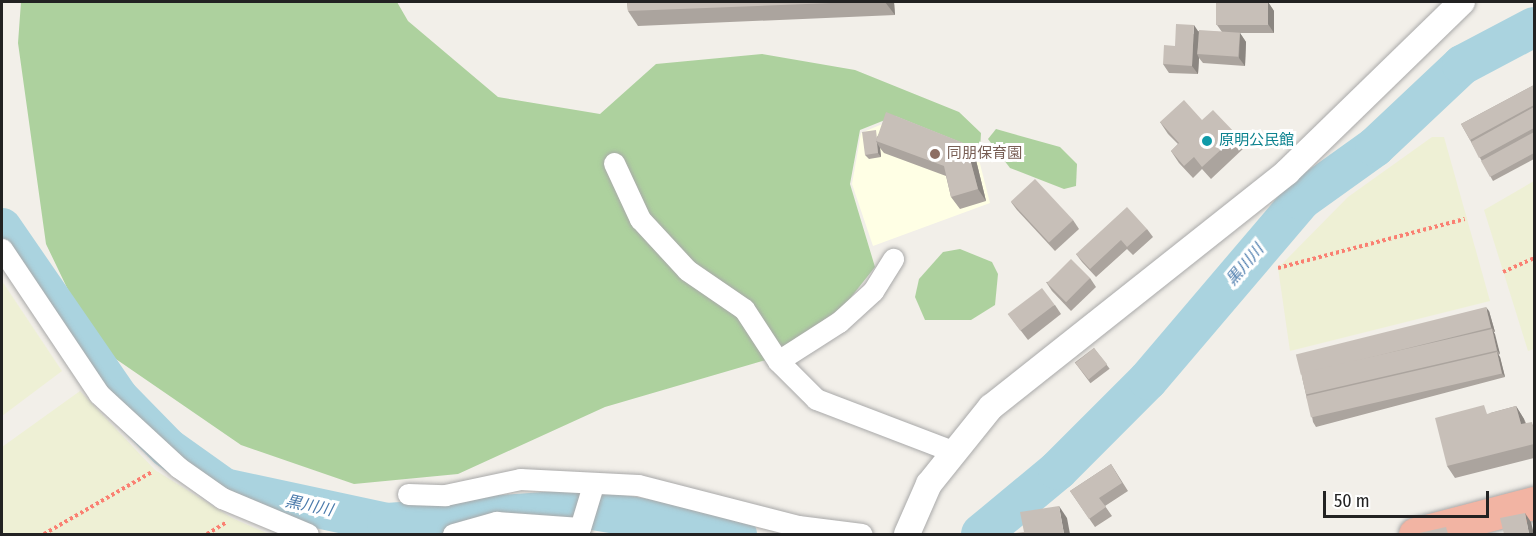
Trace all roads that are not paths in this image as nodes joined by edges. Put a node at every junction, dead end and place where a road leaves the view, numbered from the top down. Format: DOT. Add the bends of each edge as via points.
graph roads {
  1 [pos="1462,2"];
  2 [pos="614,163"];
  3 [pos="2,249"];
  4 [pos="893,259"];
  5 [pos="778,361"];
  6 [pos="952,451"];
  7 [pos="592,485"];
  8 [pos="408,494"];
  9 [pos="1534,503"];
  10 [pos="308,534"];
  11 [pos="453,534"];
  12 [pos="862,534"];
  13 [pos="907,534"];
  14 [pos="1415,534"];
  1 -- 6 [label="street" via="1287,172 991,407"];
  2 -- 5 [label="street" via="640,219 687,270 744,309"];
  3 -- 10 [label="street" via="99,394 170,460 222,498"];
  4 -- 5 [label="street" via="873,291 839,322"];
  5 -- 6 [label="street" via="816,399"];
  6 -- 13 [label="street" via="929,484"];
  7 -- 8 [label="street" via="520,479 445,495"];
  7 -- 11 [label="street" via="580,528 496,522"];
  7 -- 12 [label="street" via="638,485 798,526"];
  9 -- 14 [label="highway"];
}
